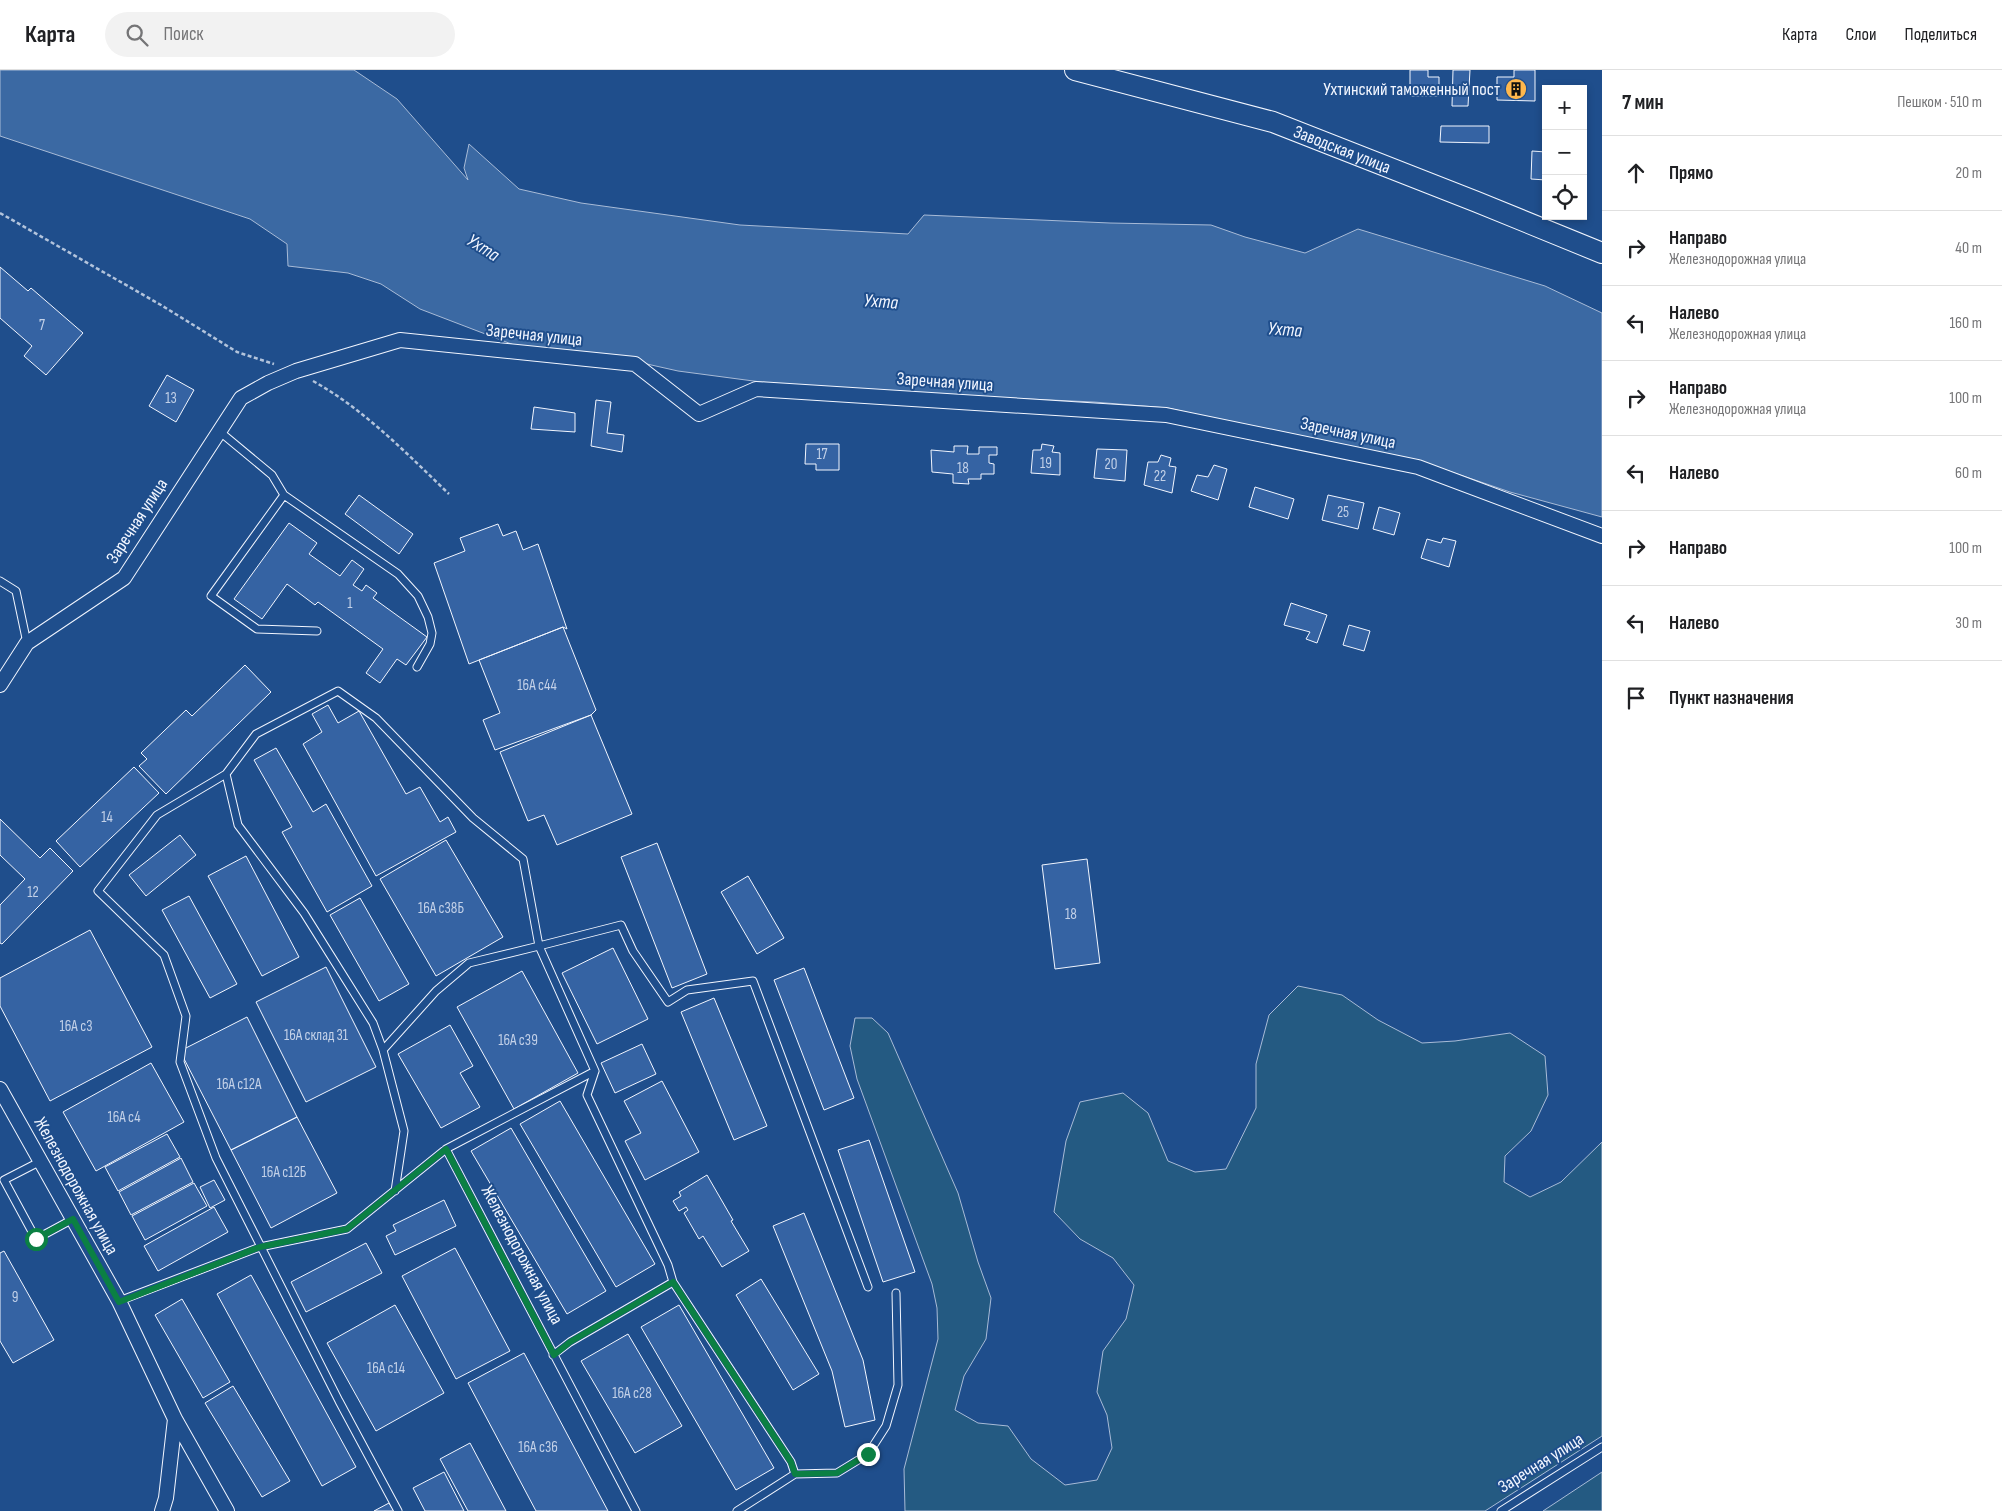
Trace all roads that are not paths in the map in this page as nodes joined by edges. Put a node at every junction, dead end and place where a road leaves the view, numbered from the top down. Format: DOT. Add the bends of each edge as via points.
graph roads {
  1 [pos="1076,70"];
  2 [pos="1602,253"];
  3 [pos="219,430"];
  4 [pos="284,495"];
  5 [pos="1602,536"];
  6 [pos="0,581"];
  7 [pos="317,630"];
  8 [pos="27,643"];
  9 [pos="417,667"];
  10 [pos="0,685"];
  11 [pos="226,774"];
  12 [pos="539,946"];
  13 [pos="383,1050"];
  14 [pos="595,1071"];
  15 [pos="0,1088"];
  16 [pos="446,1149"];
  17 [pos="41,1161"];
  18 [pos="395,1191"];
  19 [pos="73,1219"];
  20 [pos="260,1247"];
  21 [pos="673,1282"];
  22 [pos="868,1287"];
  23 [pos="896,1293"];
  24 [pos="119,1302"];
  25 [pos="554,1355"];
  26 [pos="175,1419"];
  27 [pos="1602,1447"];
  28 [pos="795,1474"];
  29 [pos="162,1511"];
  30 [pos="227,1511"];
  31 [pos="398,1511"];
  32 [pos="636,1511"];
  33 [pos="737,1511"];
  34 [pos="1501,1511"];
  1 -- 2 [label="street, Заводская улица" via="1273,122"];
  3 -- 4 [label="lane" via="272,475"];
  3 -- 5 [label="street, Заречная улица" via="241,398 268,383 296,371 400,340 635,364 699,414 756,389 1166,415 1418,467"];
  3 -- 8 [label="street, Заречная улица" via="124,578"];
  4 -- 7 [label="lane" via="212,596 258,629"];
  4 -- 9 [label="lane" via="398,574 418,596 432,633 430,644"];
  6 -- 8 [label="lane" via="16,591"];
  8 -- 10 [label="street, Заречная улица"];
  11 -- 12 [label="lane" via="256,734 338,691 376,718 473,818 523,860"];
  11 -- 13 [label="lane" via="238,825 304,913 373,1023"];
  11 -- 20 [label="lane" via="158,815 98,891 164,955 186,1016 180,1062 216,1158"];
  12 -- 13 [label="lane" via="469,963 436,992"];
  12 -- 14 [label="lane"];
  12 -- 22 [label="lane" via="621,925 633,952 668,1002 687,990 753,981"];
  13 -- 18 [label="lane" via="404,1131"];
  14 -- 16 [label="lane"];
  14 -- 21 [label="lane" via="587,1095 668,1265"];
  15 -- 17 [label="street, Железнодорожная улица"];
  16 -- 18 [label="lane"];
  16 -- 25 [label="lane, Железнодорожная улица"];
  17 -- 19 [label="street, Железнодорожная улица"];
  17 -- 19 [label="lane" via="4,1180 36,1239"];
  18 -- 20 [label="lane" via="347,1229"];
  19 -- 24 [label="street, Железнодорожная улица"];
  20 -- 24 [label="lane"];
  20 -- 31 [label="lane"];
  21 -- 25 [label="lane" via="570,1342"];
  21 -- 28 [label="lane" via="791,1462"];
  23 -- 28 [label="lane" via="898,1385 886,1426 868,1454 837,1473"];
  24 -- 26 [label="street, Железнодорожная улица"];
  25 -- 32 [label="lane, Железнодорожная улица"];
  26 -- 29 [label="street"];
  26 -- 30 [label="street, Железнодорожная улица"];
  27 -- 34 [label="lane, Заречная улица"];
  28 -- 33 [label="lane"];
}
